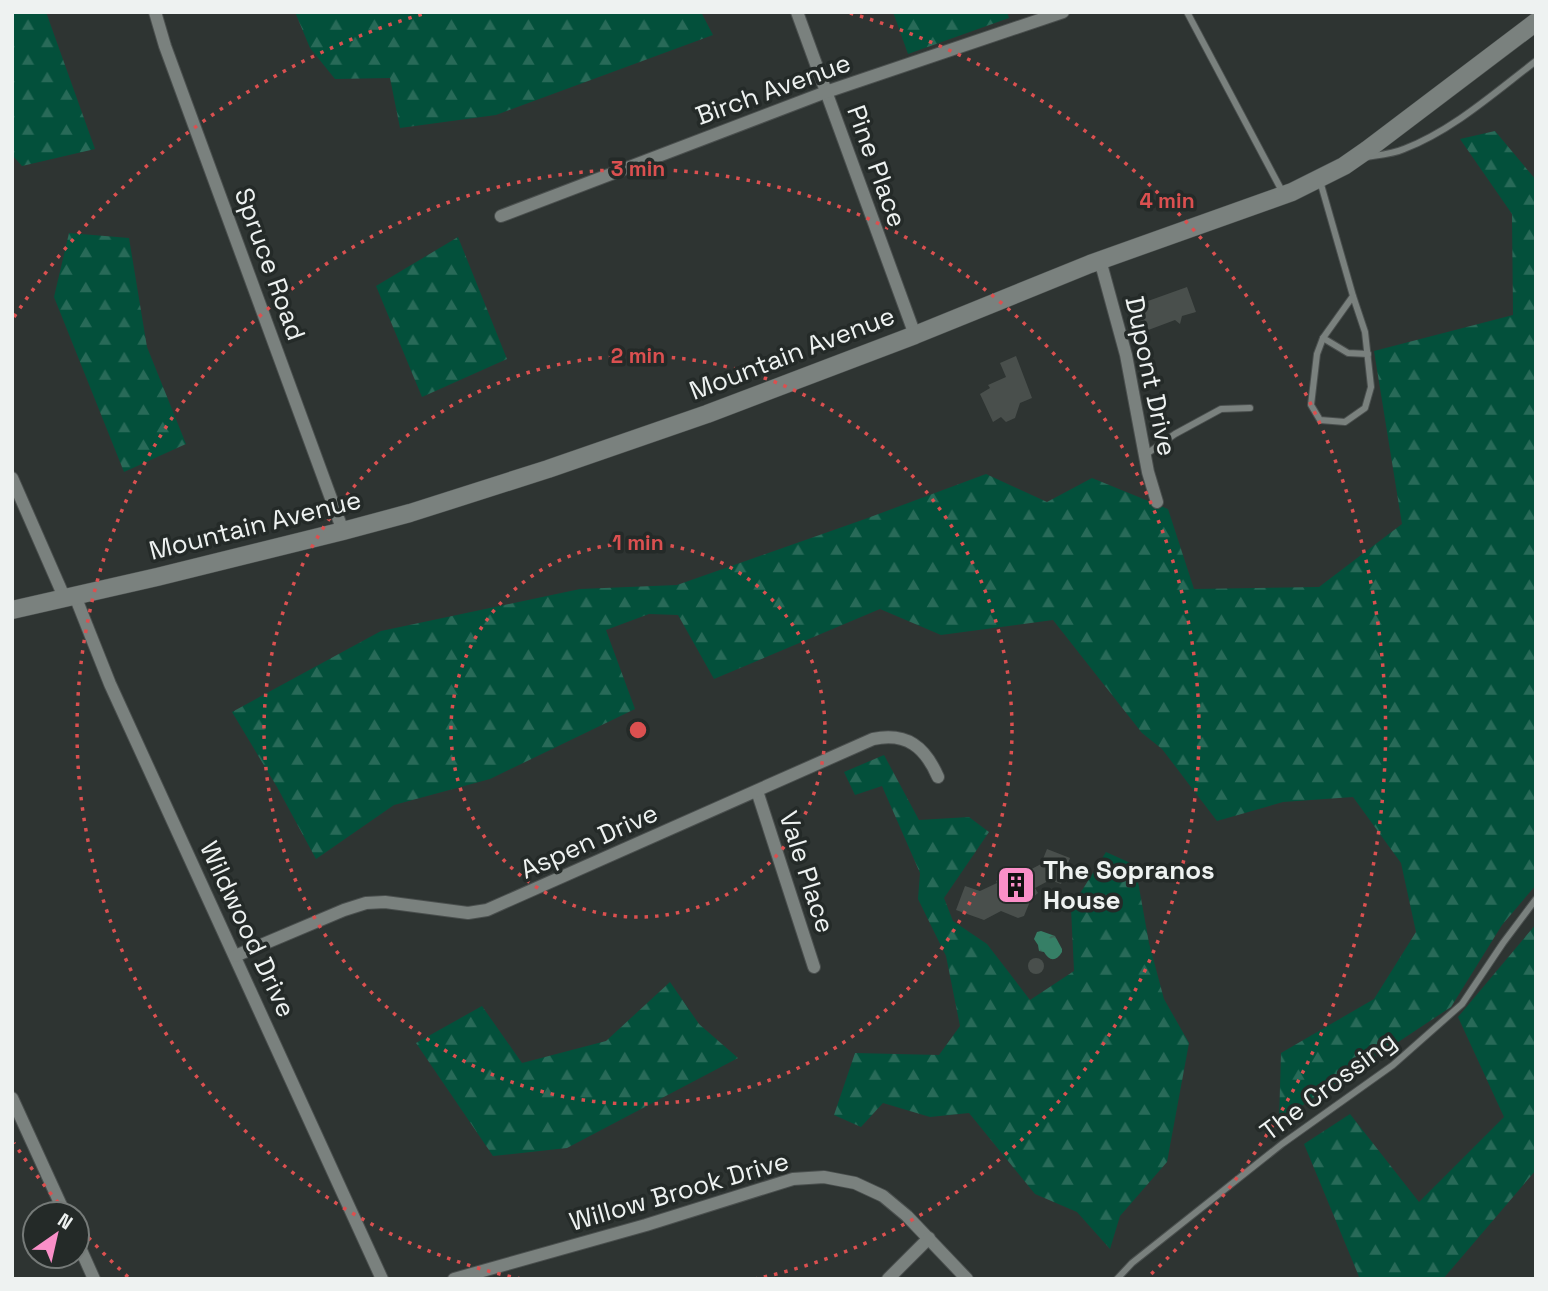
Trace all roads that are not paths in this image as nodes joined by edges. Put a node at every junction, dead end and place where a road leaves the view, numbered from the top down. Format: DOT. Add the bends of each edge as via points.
graph roads {
  1 [pos="155,12"];
  2 [pos="797,12"];
  3 [pos="1063,12"];
  4 [pos="1187,12"];
  5 [pos="1536,22"];
  6 [pos="1536,61"];
  7 [pos="826,92"];
  8 [pos="1354,159"];
  9 [pos="1320,179"];
  10 [pos="1284,195"];
  11 [pos="501,216"];
  12 [pos="1100,260"];
  13 [pos="1353,296"];
  14 [pos="915,335"];
  15 [pos="1322,338"];
  16 [pos="1368,354"];
  17 [pos="1250,408"];
  18 [pos="1145,455"];
  19 [pos="12,478"];
  20 [pos="1157,502"];
  21 [pos="343,531"];
  22 [pos="70,597"];
  23 [pos="12,610"];
  24 [pos="938,777"];
  25 [pos="757,791"];
  26 [pos="1536,899"];
  27 [pos="236,956"];
  28 [pos="814,967"];
  29 [pos="12,1098"];
  30 [pos="59,1200"];
  31 [pos="929,1238"];
  32 [pos="382,1279"];
  33 [pos="454,1279"];
  34 [pos="888,1279"];
  35 [pos="967,1279"];
  36 [pos="1117,1279"];
  1 -- 21 [label="street, Spruce Road"];
  2 -- 7 [label="street, Pine Place"];
  3 -- 7 [label="street, Birch Avenue"];
  4 -- 10 [label="lane"];
  5 -- 8 [label="street, Mountain Avenue"];
  6 -- 8 [label="lane" via="1439,133 1402,151"];
  7 -- 11 [label="street, Birch Avenue"];
  7 -- 14 [label="street, Pine Place"];
  8 -- 9 [label="street, Mountain Avenue"];
  9 -- 10 [label="street, Mountain Avenue"];
  9 -- 13 [label="lane"];
  10 -- 12 [label="street, Mountain Avenue"];
  12 -- 14 [label="street, Mountain Avenue"];
  12 -- 18 [label="street, Dupont Drive" via="1126,355"];
  13 -- 15 [label="lane"];
  13 -- 16 [label="lane"];
  14 -- 21 [label="street, Mountain Avenue" via="608,449"];
  15 -- 16 [label="lane" via="1348,353"];
  15 -- 16 [label="lane" via="1311,405 1320,420 1345,422 1365,408 1371,387"];
  17 -- 18 [label="lane" via="1221,409"];
  18 -- 20 [label="street, Dupont Drive"];
  19 -- 22 [label="street, Wildwood Drive"];
  21 -- 22 [label="street, Mountain Avenue"];
  22 -- 23 [label="street, Mountain Avenue"];
  22 -- 27 [label="street, Wildwood Drive"];
  24 -- 25 [label="street, Aspen Drive" via="918,747 902,738 883,737"];
  25 -- 27 [label="street, Aspen Drive" via="487,910 468,913 366,903"];
  25 -- 28 [label="street, Vale Place"];
  26 -- 36 [label="lane, The Crossing" via="1462,1003 1393,1065 1282,1144"];
  27 -- 32 [label="street, Wildwood Drive"];
  29 -- 30 [label="street"];
  31 -- 33 [label="street, Willow Brook Drive" via="896,1205 870,1189 840,1179 809,1177"];
  31 -- 34 [label="street"];
  31 -- 35 [label="street, Willow Brook Drive"];
}
